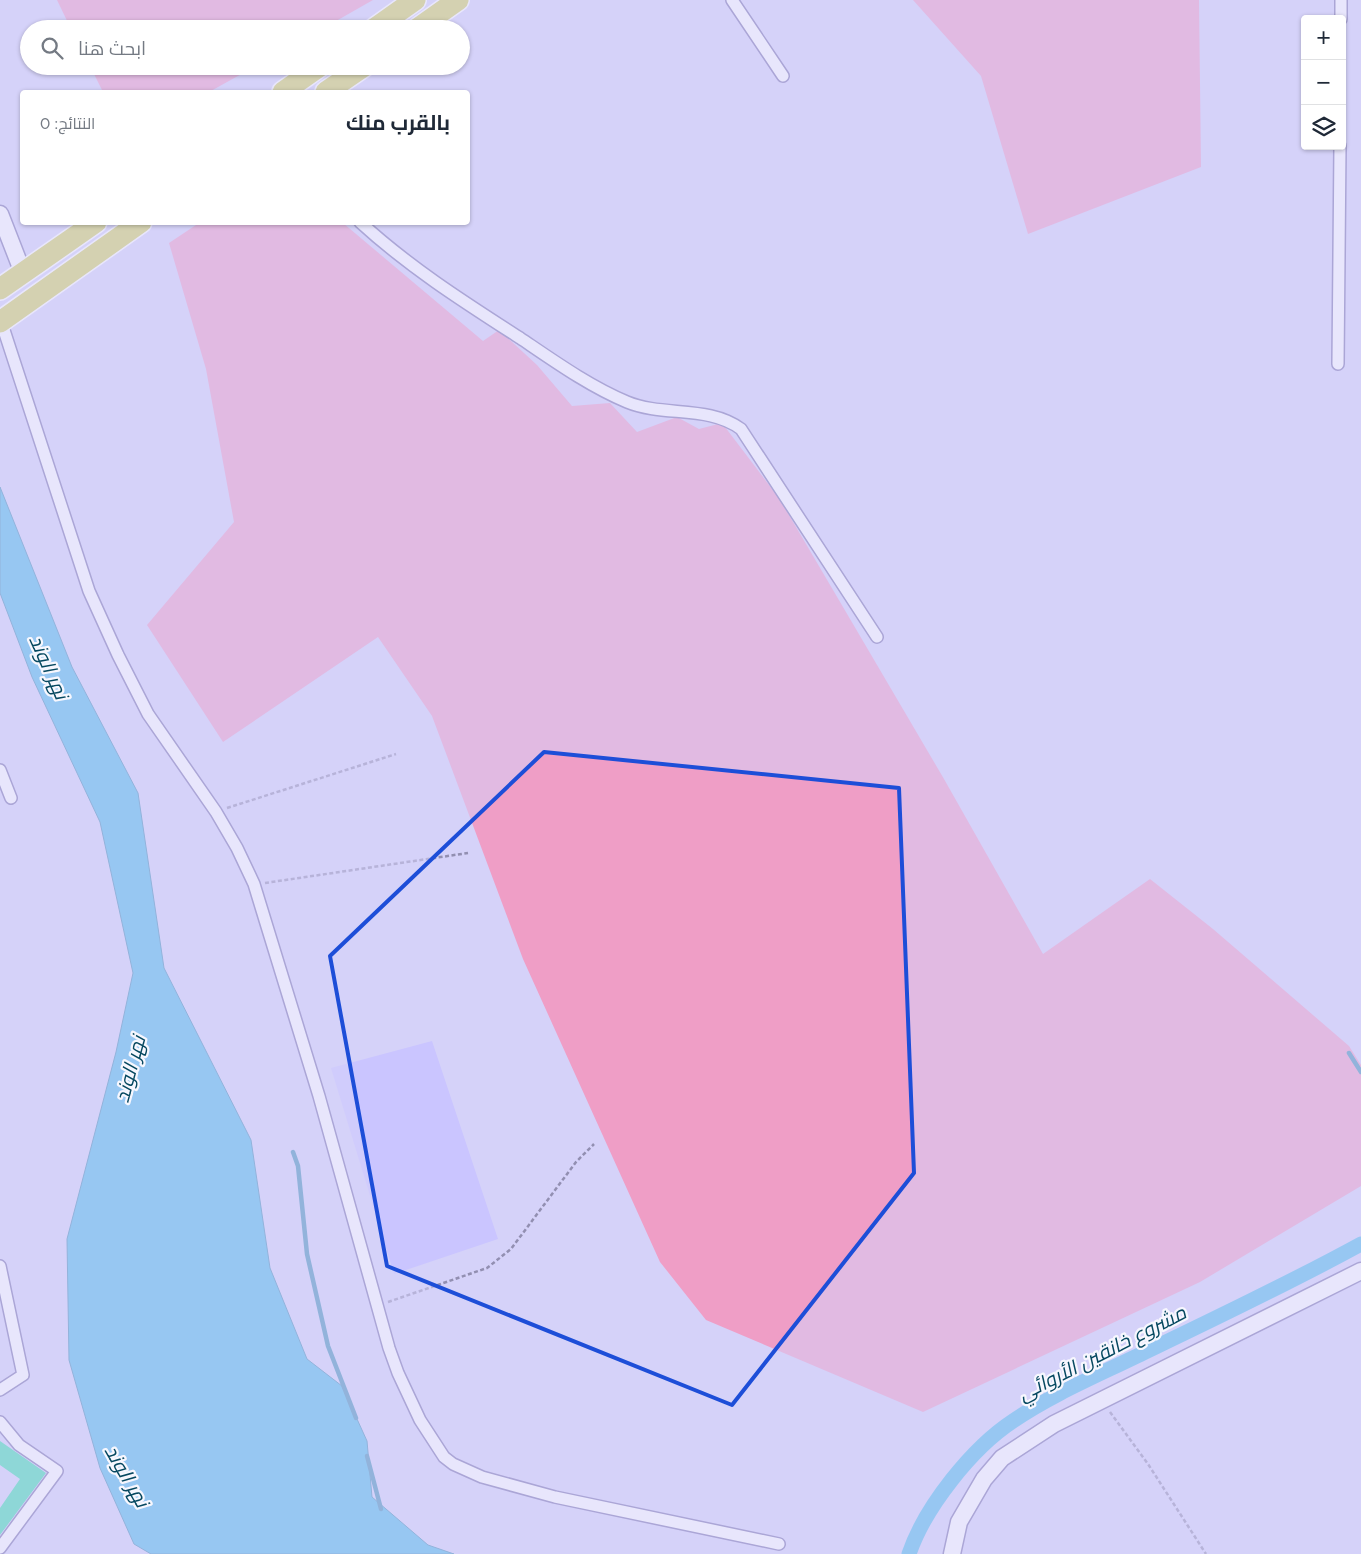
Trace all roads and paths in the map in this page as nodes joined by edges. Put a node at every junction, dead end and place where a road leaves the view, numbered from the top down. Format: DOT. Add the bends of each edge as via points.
graph roads {
  1 [pos="415,0"];
  2 [pos="458,0"];
  3 [pos="732,0"];
  4 [pos="1341,0"];
  5 [pos="1341,15"];
  6 [pos="387,20"];
  7 [pos="430,20"];
  8 [pos="307,75"];
  9 [pos="351,75"];
  10 [pos="783,76"];
  11 [pos="286,90"];
  12 [pos="329,90"];
  13 [pos="1340,150"];
  14 [pos="0,214"];
  15 [pos="92,225"];
  16 [pos="137,225"];
  17 [pos="364,225"];
  18 [pos="23,273"];
  19 [pos="0,289"];
  20 [pos="1,321"];
  21 [pos="1338,364"];
  22 [pos="877,637"];
  23 [pos="396,754"];
  24 [pos="0,770"];
  25 [pos="12,798"];
  26 [pos="216,812"];
  27 [pos="468,853"];
  28 [pos="254,884"];
  29 [pos="594,1144"];
  30 [pos="0,1266"];
  31 [pos="1361,1271"];
  32 [pos="377,1306"];
  33 [pos="0,1390"];
  34 [pos="1102,1400"];
  35 [pos="0,1422"];
  36 [pos="779,1544"];
  37 [pos="0,1548"];
  38 [pos="952,1554"];
  39 [pos="1206,1554"];
  1 -- 6 [label="highway"];
  2 -- 7 [label="highway"];
  3 -- 10 [label="street"];
  4 -- 5 [label="street"];
  8 -- 11 [label="highway"];
  9 -- 12 [label="highway"];
  13 -- 21 [label="street"];
  14 -- 18 [label="street"];
  15 -- 18 [label="highway"];
  16 -- 20 [label="highway"];
  17 -- 22 [label="street" via="454,297 588,382 648,409 718,417 740,429"];
  18 -- 19 [label="highway"];
  20 -- 26 [label="street" via="89,591 103,623 148,714"];
  23 -- 26 [label="path"];
  24 -- 25 [label="street"];
  26 -- 28 [label="street"];
  27 -- 28 [label="path"];
  28 -- 32 [label="street" via="319,1096"];
  29 -- 32 [label="path" via="576,1162 500,1260 488,1268"];
  30 -- 33 [label="street" via="23,1375"];
  31 -- 34 [label="street"];
  32 -- 36 [label="street" via="402,1381 433,1440 452,1464 482,1477 555,1497"];
  34 -- 38 [label="street" via="1054,1424 1002,1458 984,1479 959,1522"];
  34 -- 39 [label="path"];
  35 -- 37 [label="street" via="19,1445 57,1471"];
}
